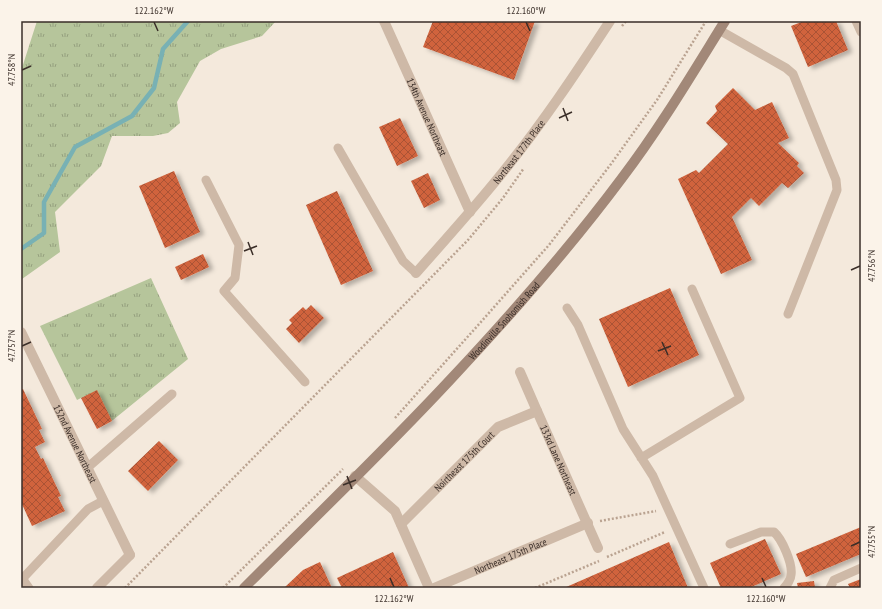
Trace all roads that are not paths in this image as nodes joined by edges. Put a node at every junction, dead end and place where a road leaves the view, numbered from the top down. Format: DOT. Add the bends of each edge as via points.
graph roads {
  1 [pos="384,21"];
  2 [pos="610,21"];
  3 [pos="725,21"];
  4 [pos="856,21"];
  5 [pos="719,30"];
  6 [pos="861,32"];
  7 [pos="338,148"];
  8 [pos="206,180"];
  9 [pos="470,212"];
  10 [pos="416,273"];
  11 [pos="692,289"];
  12 [pos="567,308"];
  13 [pos="788,314"];
  14 [pos="21,332"];
  15 [pos="520,372"];
  16 [pos="305,382"];
  17 [pos="172,394"];
  18 [pos="537,411"];
  19 [pos="641,458"];
  20 [pos="87,468"];
  21 [pos="356,476"];
  22 [pos="103,501"];
  23 [pos="588,523"];
  24 [pos="401,524"];
  25 [pos="730,544"];
  26 [pos="598,548"];
  27 [pos="861,568"];
  28 [pos="29,588"];
  29 [pos="97,588"];
  30 [pos="244,588"];
  31 [pos="429,588"];
  32 [pos="434,588"];
  33 [pos="704,588"];
  34 [pos="784,588"];
  35 [pos="830,588"];
  1 -- 9 [label="street, 134th Avenue Northeast"];
  2 -- 9 [label="street, Northeast 177th Place" via="535,131"];
  3 -- 5 [label="main road, Woodinville Snohomish Road"];
  4 -- 6 [label="lane"];
  5 -- 13 [label="lane" via="793,74 836,180 837,190"];
  5 -- 21 [label="main road, Woodinville Snohomish Road" via="666,115 562,253 455,375"];
  7 -- 10 [label="lane" via="403,261"];
  8 -- 16 [label="lane" via="239,245 235,278 224,291"];
  9 -- 10 [label="street, Northeast 177th Place"];
  11 -- 19 [label="lane" via="740,398"];
  12 -- 19 [label="lane" via="578,325 623,429"];
  14 -- 20 [label="street, 132nd Avenue Northeast"];
  15 -- 18 [label="street, 133rd Lane Northeast"];
  17 -- 20 [label="lane"];
  18 -- 23 [label="street, 133rd Lane Northeast"];
  18 -- 24 [label="street, Noirtheast 175th Court" via="498,427"];
  19 -- 33 [label="lane" via="653,476"];
  20 -- 22 [label="street, 132nd Avenue Northeast"];
  21 -- 24 [label="street" via="395,511"];
  21 -- 30 [label="main road, Woodinville Snohomish Road"];
  22 -- 28 [label="lane" via="88,509 24,577"];
  22 -- 29 [label="street, 132nd Avenue Northeast" via="130,555"];
  23 -- 26 [label="street, 133rd Lane Northeast"];
  23 -- 32 [label="street, Northeast 175th Place"];
  24 -- 31 [label="street"];
  25 -- 34 [label="lane" via="761,532 774,532 790,561 791,575"];
  27 -- 35 [label="lane" via="834,580"];
}
